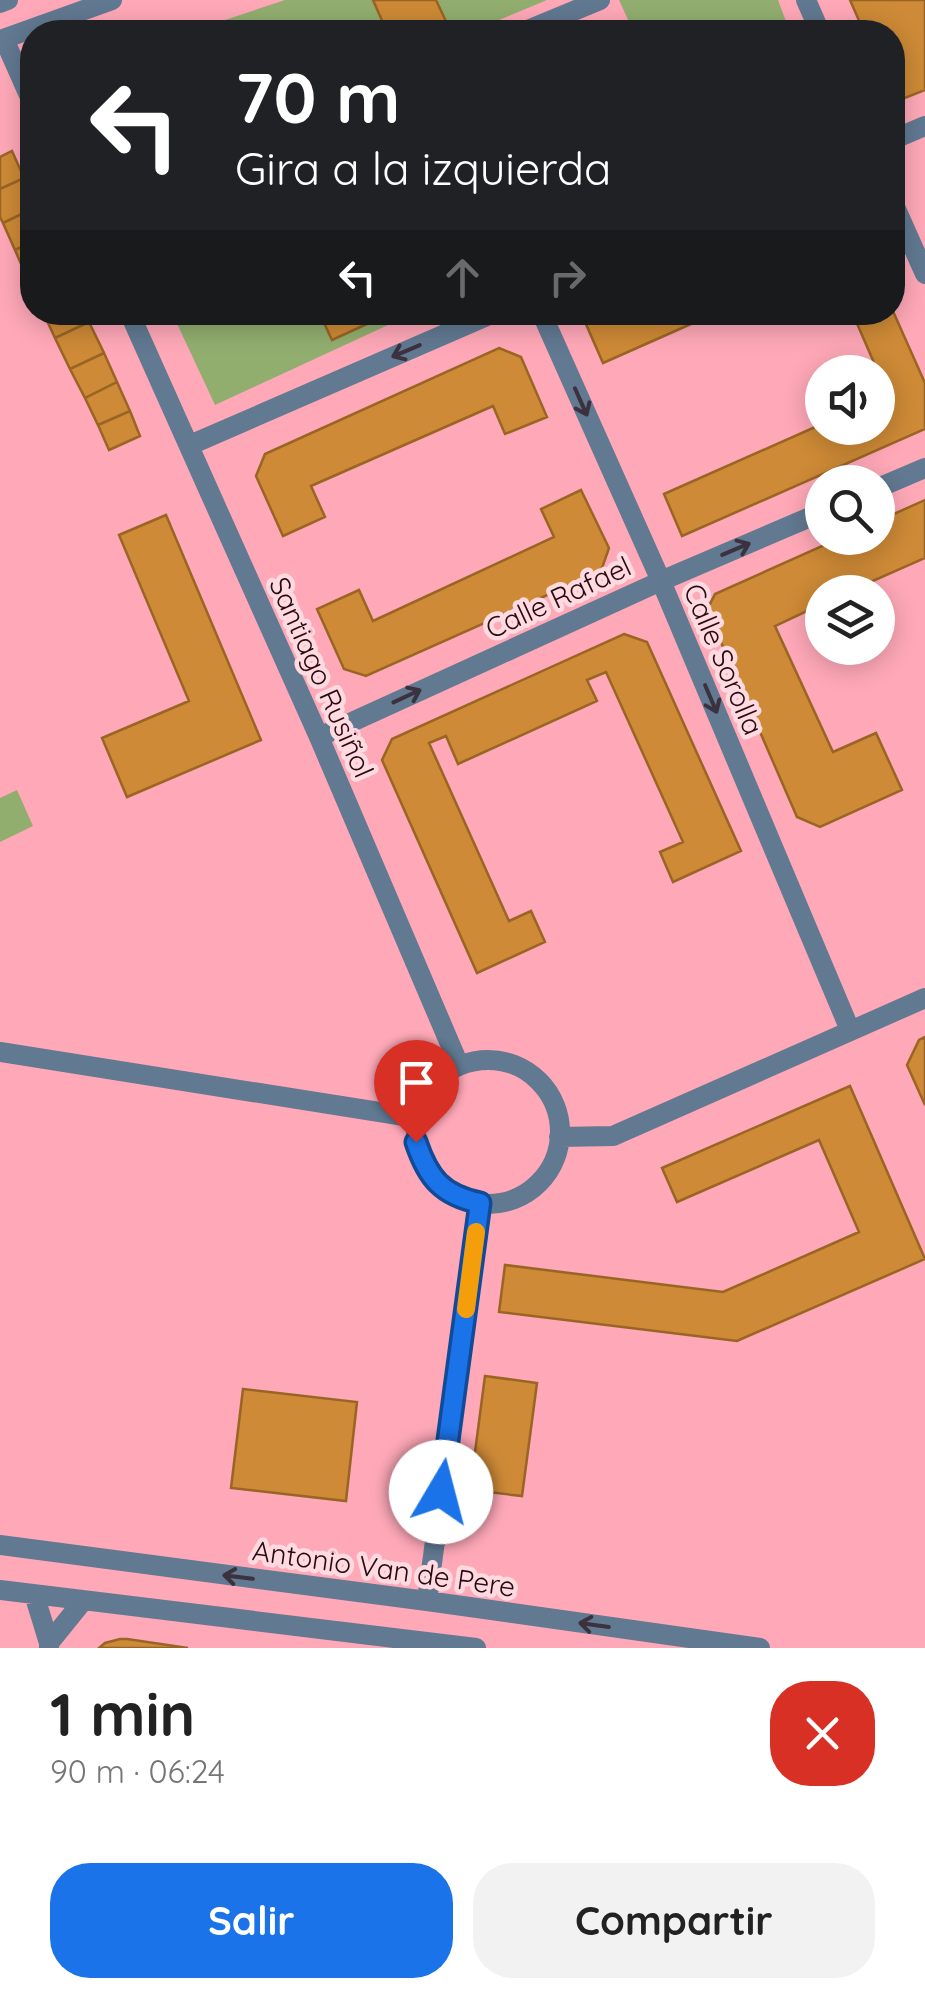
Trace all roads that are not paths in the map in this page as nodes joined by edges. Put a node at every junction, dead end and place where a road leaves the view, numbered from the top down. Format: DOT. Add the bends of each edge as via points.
graph roads {
  1 [pos="8,0"];
  2 [pos="112,0"];
  3 [pos="600,0"];
  4 [pos="0,3"];
  5 [pos="57,20"];
  6 [pos="552,20"];
  7 [pos="2,40"];
  8 [pos="20,77"];
  9 [pos="905,229"];
  10 [pos="925,274"];
  11 [pos="135,325"];
  12 [pos="466,325"];
  13 [pos="547,325"];
  14 [pos="190,445"];
  15 [pos="925,468"];
  16 [pos="895,481"];
  17 [pos="805,519"];
  18 [pos="661,580"];
  19 [pos="319,737"];
  20 [pos="925,998"];
  21 [pos="850,1030"];
  22 [pos="0,1052"];
  23 [pos="459,1065"];
  24 [pos="417,1118"];
  25 [pos="559,1137"];
  26 [pos="480,1203"];
  27 [pos="0,1545"];
  28 [pos="0,1590"];
  29 [pos="34,1594"];
  30 [pos="427,1601"];
  31 [pos="83,1602"];
  32 [pos="49,1645"];
  33 [pos="476,1648"];
  34 [pos="760,1648"];
  1 -- 4 [label="street"];
  2 -- 5 [label="street"];
  3 -- 6 [label="street"];
  7 -- 8 [label="street"];
  9 -- 10 [label="street"];
  11 -- 14 [label="street, Santiago Rusiñol"];
  12 -- 14 [label="street, one-way"];
  13 -- 18 [label="street, Calle Sorolla, one-way"];
  14 -- 19 [label="street, Santiago Rusiñol"];
  15 -- 16 [label="street"];
  18 -- 17 [label="street, Calle Rafael, one-way"];
  19 -- 18 [label="street, Calle Rafael, one-way"];
  18 -- 21 [label="street, Calle Sorolla, one-way"];
  19 -- 23 [label="street, Santiago Rusiñol"];
  20 -- 21 [label="street"];
  21 -- 25 [label="street" via="613,1136"];
  22 -- 24 [label="street"];
  23 -- 24 [label="street" via="439,1078"];
  23 -- 25 [label="street" via="505,1062 526,1071 556,1107"];
  24 -- 26 [label="street" via="424,1166 449,1192"];
  25 -- 26 [label="street" via="546,1174 530,1191 508,1202"];
  26 -- 30 [label="street"];
  30 -- 27 [label="street, Antonio Van de Pere, one-way"];
  28 -- 29 [label="street"];
  29 -- 31 [label="street"];
  29 -- 32 [label="street"];
  34 -- 30 [label="street, Antonio Van de Pere, one-way"];
  31 -- 32 [label="street"];
  31 -- 33 [label="street"];
}
